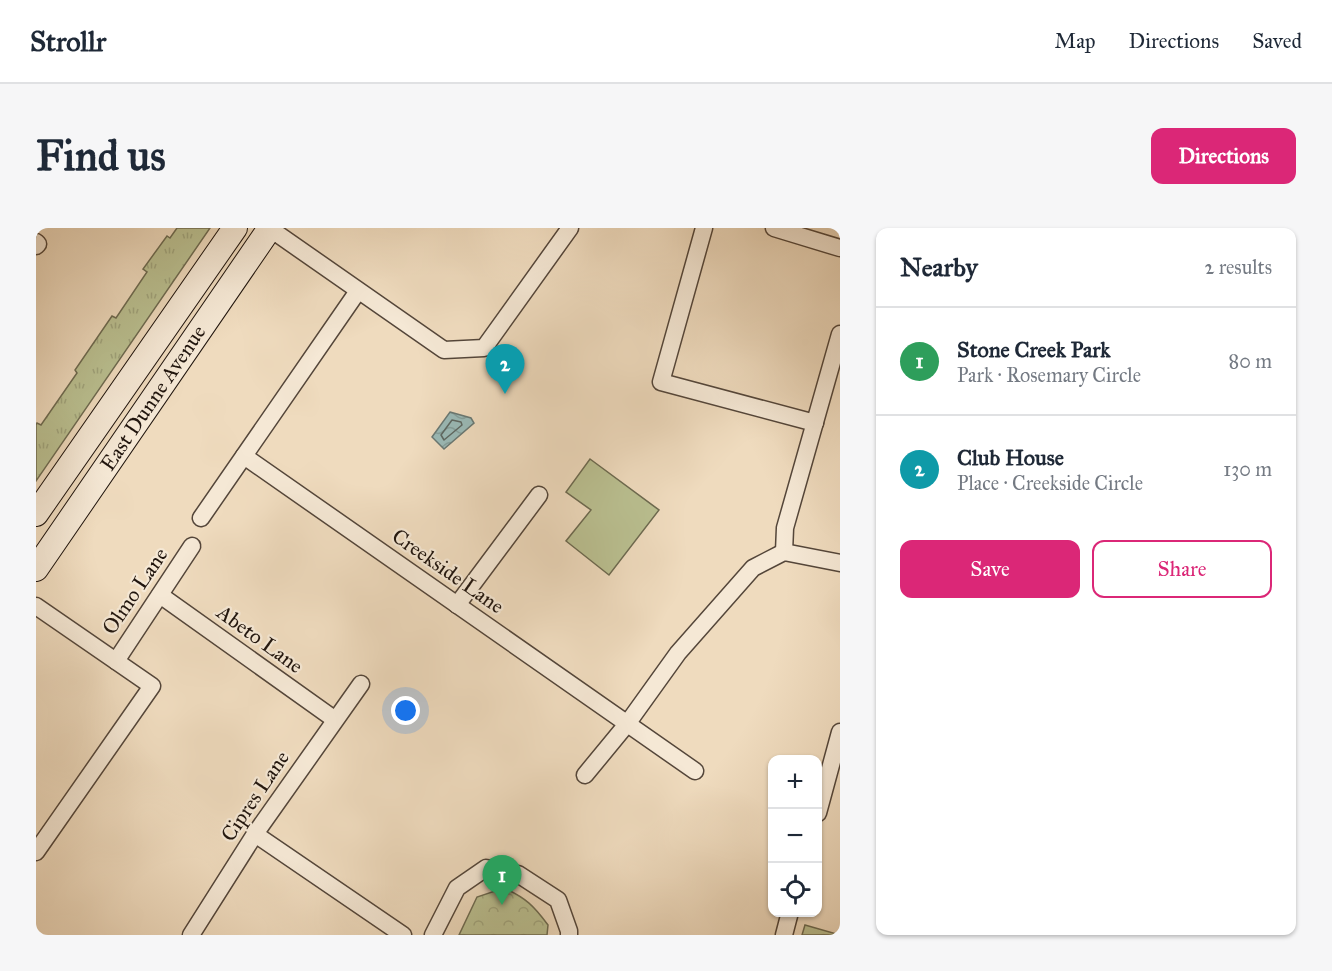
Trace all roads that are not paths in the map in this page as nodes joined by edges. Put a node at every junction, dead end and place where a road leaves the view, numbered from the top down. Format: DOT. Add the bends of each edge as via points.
graph roads {
  1 [pos="235,228"];
  2 [pos="269,228"];
  3 [pos="570,228"];
  4 [pos="704,228"];
  5 [pos="774,228"];
  6 [pos="840,248"];
  7 [pos="358,291"];
  8 [pos="840,334"];
  9 [pos="815,423"];
  10 [pos="244,456"];
  11 [pos="539,495"];
  12 [pos="36,514"];
  13 [pos="201,518"];
  14 [pos="192,546"];
  15 [pos="784,552"];
  16 [pos="840,563"];
  17 [pos="36,569"];
  18 [pos="160,595"];
  19 [pos="457,605"];
  20 [pos="36,606"];
  21 [pos="116,661"];
  22 [pos="361,684"];
  23 [pos="334,719"];
  24 [pos="627,724"];
  25 [pos="840,732"];
  26 [pos="695,771"];
  27 [pos="585,775"];
  28 [pos="819,809"];
  29 [pos="255,834"];
  30 [pos="36,852"];
  31 [pos="789,917"];
  32 [pos="191,935"];
  33 [pos="403,935"];
  34 [pos="433,935"];
  35 [pos="568,935"];
  36 [pos="784,935"];
  1 -- 12 [label="main road, East Dunne Avenue"];
  2 -- 7 [label="street"];
  2 -- 17 [label="main road, East Dunne Avenue"];
  3 -- 7 [label="street" via="484,348 444,350"];
  4 -- 9 [label="street" via="661,382"];
  5 -- 6 [label="street"];
  7 -- 10 [label="street"];
  8 -- 9 [label="street"];
  9 -- 15 [label="street" via="785,528"];
  10 -- 13 [label="street"];
  10 -- 19 [label="street, Creekside Lane"];
  11 -- 19 [label="street"];
  14 -- 18 [label="street, Olmo Lane"];
  15 -- 16 [label="street"];
  15 -- 24 [label="street" via="753,568 678,653"];
  18 -- 21 [label="street, Olmo Lane"];
  18 -- 23 [label="street, Abeto Lane"];
  19 -- 24 [label="street, Creekside Lane"];
  20 -- 21 [label="street"];
  21 -- 30 [label="street" via="152,686"];
  22 -- 23 [label="street, Cipres Lane"];
  23 -- 29 [label="street, Cipres Lane"];
  24 -- 26 [label="street, Creekside Lane"];
  24 -- 27 [label="street"];
  25 -- 28 [label="street"];
  29 -- 32 [label="street, Cipres Lane"];
  29 -- 33 [label="street"];
  31 -- 36 [label="street"];
  34 -- 35 [label="street" via="457,888 486,868 518,874 558,900"];
}
